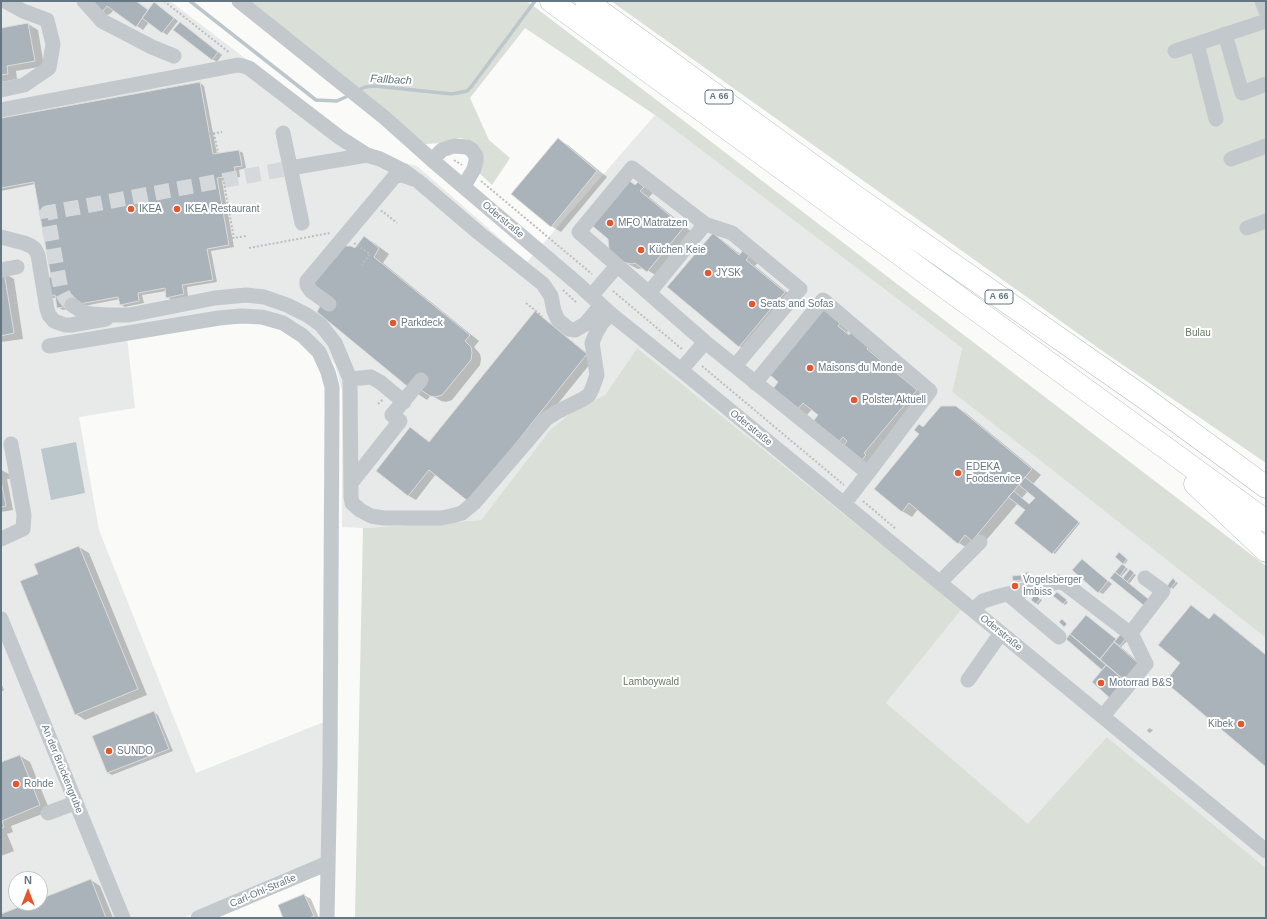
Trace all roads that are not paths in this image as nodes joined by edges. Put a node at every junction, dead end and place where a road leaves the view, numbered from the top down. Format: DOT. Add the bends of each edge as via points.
graph roads {
  1 [pos="5,1"];
  2 [pos="84,1"];
  3 [pos="239,1"];
  4 [pos="551,1"];
  5 [pos="586,1"];
  6 [pos="1262,1"];
  7 [pos="1266,11"];
  8 [pos="1266,21"];
  9 [pos="1225,34"];
  10 [pos="1197,44"];
  11 [pos="1175,51"];
  12 [pos="174,56"];
  13 [pos="1266,84"];
  14 [pos="1,90"];
  15 [pos="1,110"];
  16 [pos="1216,119"];
  17 [pos="283,133"];
  18 [pos="1266,146"];
  19 [pos="367,155"];
  20 [pos="437,155"];
  21 [pos="1231,158"];
  22 [pos="296,167"];
  23 [pos="418,181"];
  24 [pos="464,186"];
  25 [pos="302,223"];
  26 [pos="1266,223"];
  27 [pos="705,224"];
  28 [pos="1247,228"];
  29 [pos="1,237"];
  30 [pos="617,266"];
  31 [pos="648,293"];
  32 [pos="329,304"];
  33 [pos="72,305"];
  34 [pos="601,305"];
  35 [pos="129,315"];
  36 [pos="575,330"];
  37 [pos="705,342"];
  38 [pos="592,343"];
  39 [pos="49,346"];
  40 [pos="735,366"];
  41 [pos="681,370"];
  42 [pos="350,379"];
  43 [pos="421,380"];
  44 [pos="755,383"];
  45 [pos="1146,399"];
  46 [pos="404,402"];
  47 [pos="1133,425"];
  48 [pos="11,444"];
  49 [pos="868,473"];
  50 [pos="1266,473"];
  51 [pos="351,483"];
  52 [pos="1266,487"];
  53 [pos="844,504"];
  54 [pos="1266,521"];
  55 [pos="1,539"];
  56 [pos="980,542"];
  57 [pos="1266,551"];
  58 [pos="1145,578"];
  59 [pos="940,583"];
  60 [pos="1008,594"];
  61 [pos="973,610"];
  62 [pos="1,619"];
  63 [pos="1001,633"];
  64 [pos="1130,634"];
  65 [pos="1059,637"];
  66 [pos="968,680"];
  67 [pos="1103,716"];
  68 [pos="76,803"];
  69 [pos="48,813"];
  70 [pos="1266,851"];
  71 [pos="328,863"];
  72 [pos="123,918"];
  73 [pos="198,918"];
  74 [pos="327,918"];
  1 -- 14 [label="street" via="23,12 47,20 53,44 48,68 24,85"];
  2 -- 12 [label="street" via="102,21"];
  3 -- 20 [label="street, Oderstraße" via="373,108"];
  4 -- 47 [label="highway, A 66"];
  5 -- 45 [label="highway, A 66" via="852,194"];
  6 -- 7 [label="street"];
  8 -- 9 [label="street"];
  9 -- 10 [label="street"];
  9 -- 13 [label="street" via="1242,93"];
  10 -- 11 [label="street"];
  10 -- 16 [label="street"];
  15 -- 19 [label="street" via="243,66"];
  17 -- 25 [label="street"];
  18 -- 21 [label="street"];
  19 -- 22 [label="street"];
  19 -- 23 [label="street" via="393,165"];
  20 -- 24 [label="street, Oderstraße"];
  20 -- 24 [label="street" via="454,146 472,150 476,162"];
  23 -- 32 [label="street" via="402,175 395,176 307,281 311,291"];
  23 -- 36 [label="street" via="543,284 551,296 558,320 568,329"];
  24 -- 34 [label="street, Oderstraße"];
  26 -- 28 [label="street"];
  27 -- 30 [label="street" via="632,168 579,232"];
  27 -- 31 [label="street"];
  27 -- 40 [label="street" via="732,233 800,289"];
  29 -- 35 [label="street" via="35,249 47,308 54,321 71,325"];
  30 -- 31 [label="street"];
  30 -- 34 [label="street" via="602,282"];
  31 -- 37 [label="street"];
  33 -- 35 [label="street" via="92,314"];
  34 -- 36 [label="street" via="588,322"];
  34 -- 38 [label="street" via="602,323"];
  34 -- 41 [label="street, Oderstraße"];
  35 -- 42 [label="street" via="231,296 264,297 287,305 321,325 335,343"];
  36 -- 38 [label="street"];
  37 -- 40 [label="street"];
  37 -- 41 [label="street"];
  38 -- 51 [label="street" via="597,375 589,395 546,419 474,503 462,513 441,518 371,516 352,503"];
  39 -- 71 [label="street" via="241,316 283,323 303,336 319,352 332,387"];
  40 -- 44 [label="street"];
  41 -- 53 [label="street, Oderstraße"];
  42 -- 46 [label="street" via="371,377"];
  42 -- 51 [label="street"];
  43 -- 46 [label="street"];
  44 -- 49 [label="street"];
  44 -- 49 [label="street" via="823,300 930,391"];
  45 -- 50 [label="highway"];
  45 -- 52 [label="highway, A 66"];
  46 -- 51 [label="street" via="392,414 400,421"];
  47 -- 54 [label="highway, A 66"];
  47 -- 57 [label="highway"];
  48 -- 55 [label="street" via="24,515 23,529"];
  49 -- 53 [label="street"];
  53 -- 59 [label="street, Oderstraße"];
  56 -- 59 [label="street"];
  58 -- 64 [label="street" via="1163,592"];
  59 -- 61 [label="street, Oderstraße"];
  60 -- 61 [label="street" via="982,601"];
  60 -- 64 [label="street" via="1058,582 1064,583"];
  60 -- 65 [label="street"];
  61 -- 63 [label="street, Oderstraße"];
  62 -- 68 [label="street, An der Brückengrube"];
  63 -- 66 [label="street"];
  63 -- 67 [label="street, Oderstraße"];
  64 -- 67 [label="street" via="1146,664"];
  67 -- 70 [label="street, Oderstraße"];
  68 -- 69 [label="street"];
  68 -- 72 [label="street, An der Brückengrube"];
  71 -- 73 [label="street, Carl-Ohl-Straße"];
  71 -- 74 [label="street"];
}
